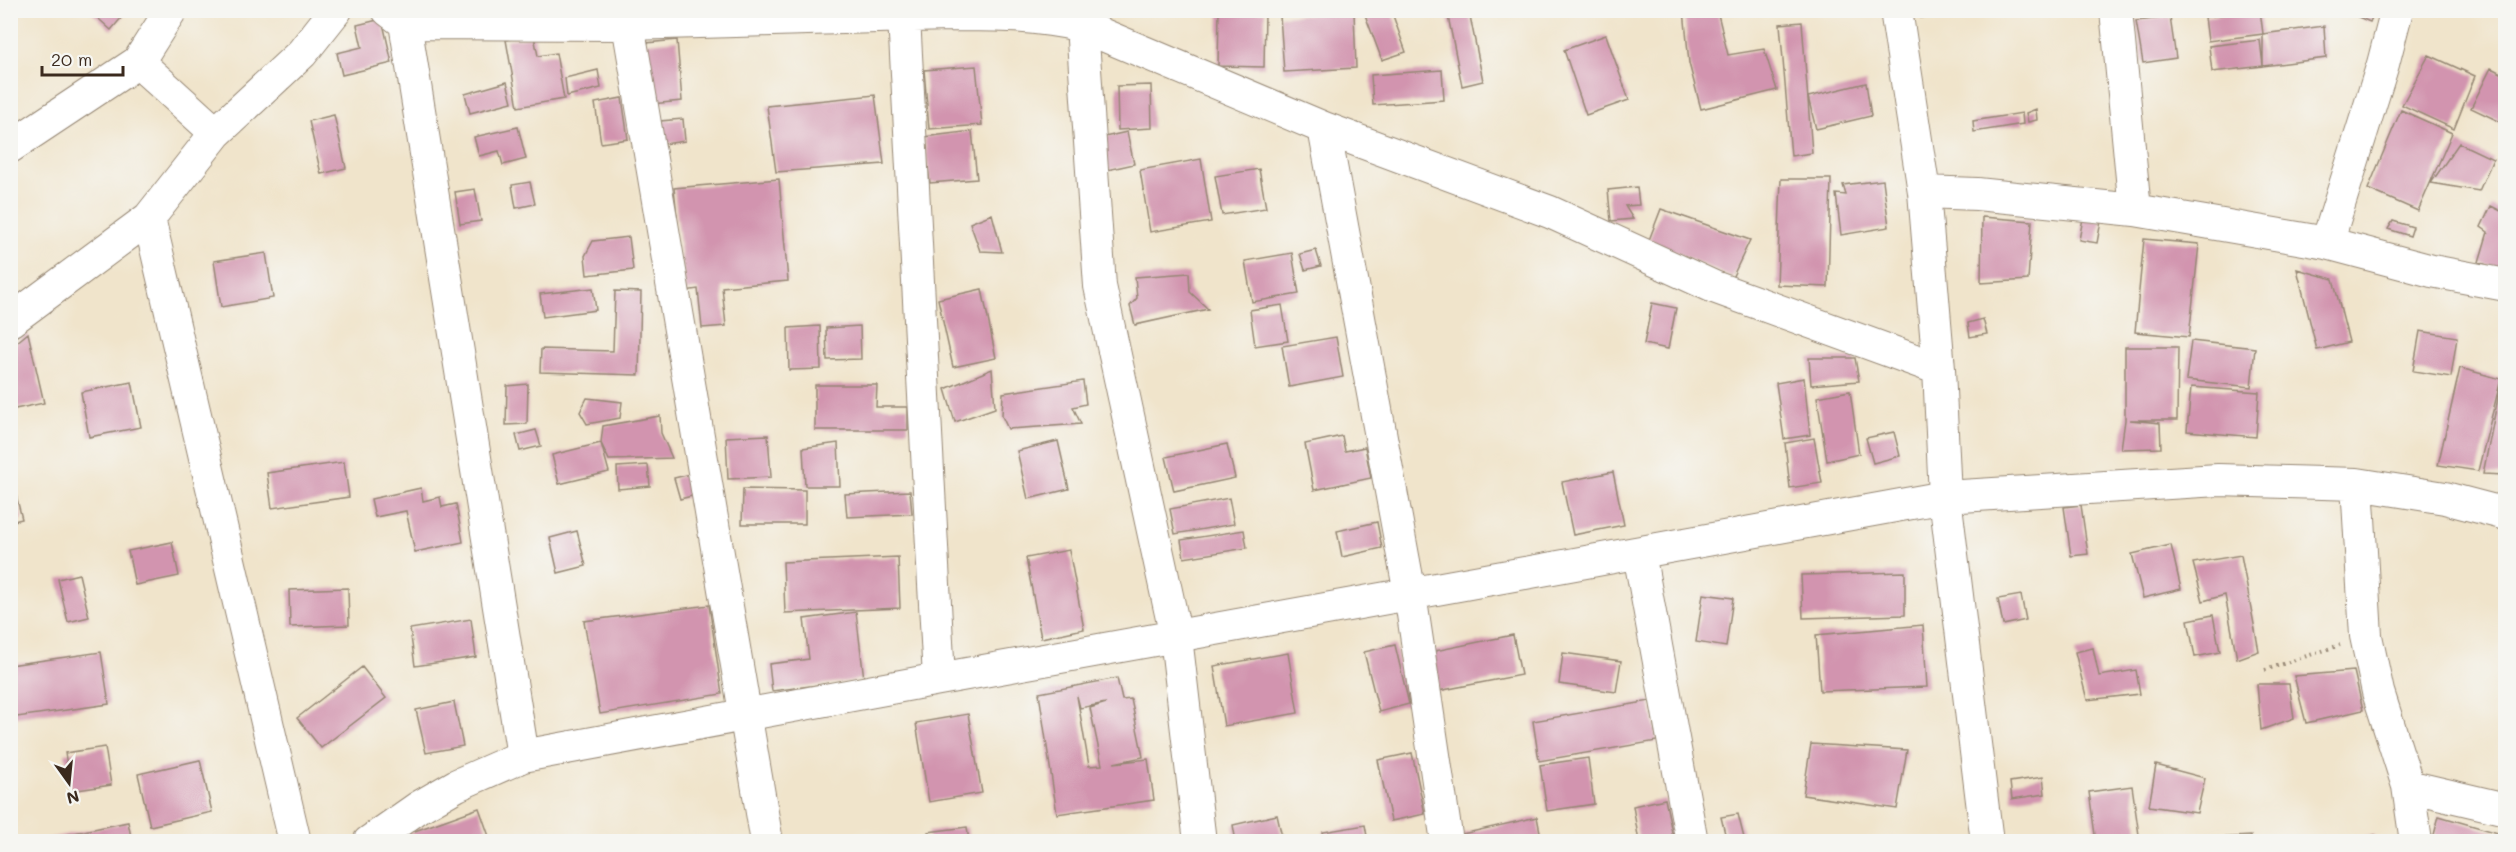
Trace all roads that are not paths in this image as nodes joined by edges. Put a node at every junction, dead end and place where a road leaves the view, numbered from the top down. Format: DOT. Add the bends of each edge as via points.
graph roads {
  1 [pos="171,10"];
  2 [pos="336,10"];
  3 [pos="1896,10"];
  4 [pos="2116,10"];
  5 [pos="2397,10"];
  6 [pos="397,17"];
  7 [pos="904,17"];
  8 [pos="1062,18"];
  9 [pos="628,24"];
  10 [pos="138,62"];
  11 [pos="1324,128"];
  12 [pos="216,133"];
  13 [pos="10,147"];
  14 [pos="1924,192"];
  15 [pos="2135,210"];
  16 [pos="149,218"];
  17 [pos="2327,243"];
  18 [pos="2505,285"];
  19 [pos="10,321"];
  20 [pos="1939,369"];
  21 [pos="2357,484"];
  22 [pos="1945,497"];
  23 [pos="2505,514"];
  24 [pos="1639,553"];
  25 [pos="1410,594"];
  26 [pos="1176,637"];
  27 [pos="939,679"];
  28 [pos="746,716"];
  29 [pos="523,756"];
  30 [pos="2408,786"];
  31 [pos="2505,809"];
  32 [pos="295,842"];
  33 [pos="369,842"];
  34 [pos="767,842"];
  35 [pos="1200,842"];
  36 [pos="1448,842"];
  37 [pos="1692,842"];
  38 [pos="1986,842"];
  39 [pos="2416,842"];
  1 -- 10 [label="street"];
  2 -- 12 [label="street" via="302,53"];
  3 -- 14 [label="street"];
  4 -- 15 [label="street"];
  5 -- 17 [label="street"];
  6 -- 9 [label="street"];
  6 -- 29 [label="street"];
  7 -- 8 [label="street"];
  7 -- 9 [label="street"];
  7 -- 27 [label="street"];
  8 -- 11 [label="street"];
  8 -- 26 [label="street" via="1100,286"];
  9 -- 28 [label="street"];
  10 -- 12 [label="street"];
  10 -- 13 [label="street"];
  11 -- 20 [label="street" via="1550,212 1714,287"];
  11 -- 25 [label="street"];
  12 -- 16 [label="street"];
  14 -- 15 [label="street"];
  14 -- 20 [label="street"];
  15 -- 17 [label="street"];
  16 -- 19 [label="street"];
  16 -- 32 [label="street"];
  17 -- 18 [label="street" via="2432,272"];
  20 -- 22 [label="street"];
  21 -- 22 [label="street" via="2218,480"];
  21 -- 23 [label="street" via="2445,498"];
  21 -- 30 [label="street" via="2366,636 2378,692"];
  22 -- 24 [label="street"];
  22 -- 38 [label="street"];
  24 -- 25 [label="street"];
  24 -- 37 [label="street"];
  25 -- 26 [label="street"];
  25 -- 36 [label="street"];
  26 -- 27 [label="street"];
  26 -- 35 [label="street"];
  27 -- 28 [label="street"];
  28 -- 29 [label="street"];
  28 -- 34 [label="street"];
  29 -- 33 [label="street" via="458,785"];
  30 -- 31 [label="street"];
  30 -- 39 [label="street"];
}
